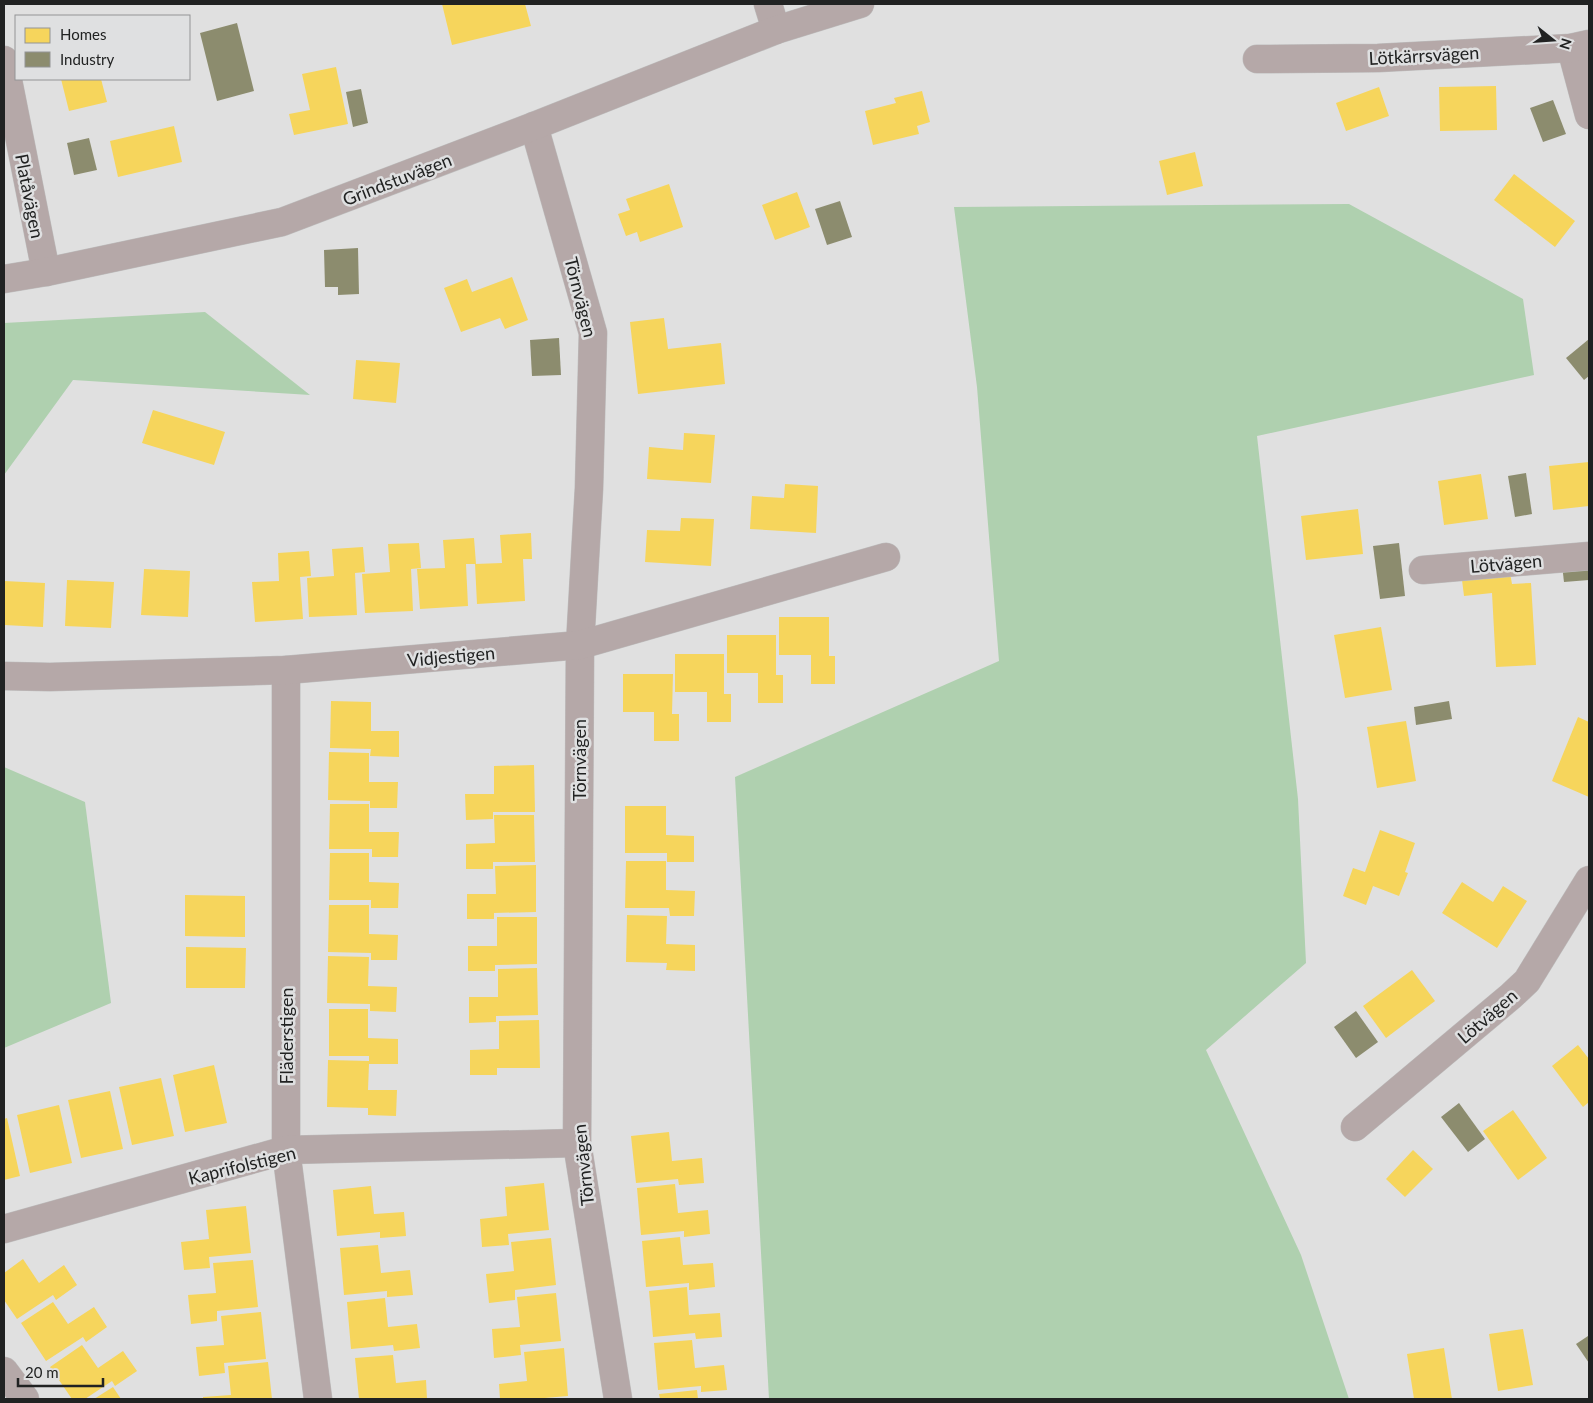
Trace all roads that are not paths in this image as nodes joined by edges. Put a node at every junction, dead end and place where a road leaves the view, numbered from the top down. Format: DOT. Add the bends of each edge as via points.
graph roads {
  1 [pos="768,4"];
  2 [pos="860,4"];
  3 [pos="776,30"];
  4 [pos="1580,46"];
  5 [pos="1258,59"];
  6 [pos="4,60"];
  7 [pos="1589,115"];
  8 [pos="534,126"];
  9 [pos="46,272"];
  10 [pos="4,279"];
  11 [pos="1589,556"];
  12 [pos="886,557"];
  13 [pos="1423,570"];
  14 [pos="580,645"];
  15 [pos="286,670"];
  16 [pos="4,676"];
  17 [pos="1589,880"];
  18 [pos="1355,1128"];
  19 [pos="577,1144"];
  20 [pos="286,1150"];
  21 [pos="4,1229"];
  22 [pos="4,1371"];
  23 [pos="25,1399"];
  24 [pos="318,1399"];
  25 [pos="618,1399"];
  1 -- 3 [label="street"];
  2 -- 3 [label="street, Grindstuvägen"];
  3 -- 8 [label="street, Grindstuvägen"];
  4 -- 5 [label="street, Lötkärrsvägen" via="1378,58"];
  4 -- 7 [label="street"];
  6 -- 9 [label="street, Platåvägen"];
  8 -- 9 [label="street, Grindstuvägen" via="282,222"];
  8 -- 14 [label="street, Törnvägen" via="593,332"];
  9 -- 10 [label="street, Grindstuvägen"];
  11 -- 13 [label="street, Lötvägen"];
  12 -- 14 [label="street, Vidjestigen"];
  14 -- 15 [label="street, Vidjestigen"];
  14 -- 19 [label="street, Törnvägen"];
  15 -- 16 [label="street, Vidjestigen" via="50,678"];
  15 -- 20 [label="street, Fläderstigen"];
  17 -- 18 [label="street, Lötvägen" via="1527,981"];
  19 -- 20 [label="street, Kaprifolstigen"];
  19 -- 25 [label="street, Törnvägen"];
  20 -- 21 [label="street, Kaprifolstigen"];
  20 -- 24 [label="street, Fläderstigen"];
  22 -- 23 [label="street"];
}
